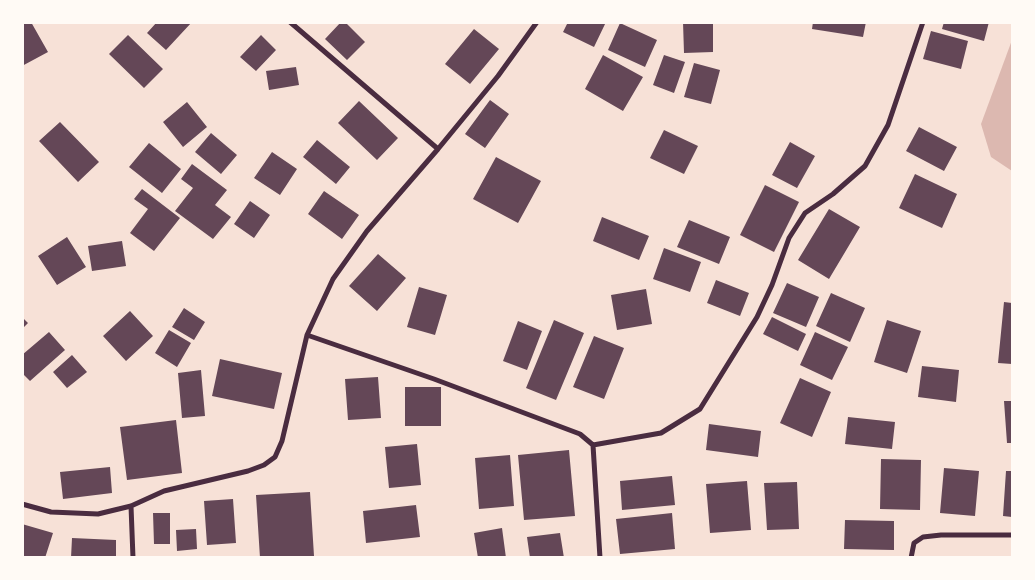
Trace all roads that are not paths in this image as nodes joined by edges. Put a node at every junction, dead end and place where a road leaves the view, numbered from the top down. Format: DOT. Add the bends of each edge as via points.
graph roads {
  1 [pos="290,22"];
  2 [pos="537,22"];
  3 [pos="923,22"];
  4 [pos="438,149"];
  5 [pos="307,335"];
  6 [pos="593,445"];
  7 [pos="22,504"];
  8 [pos="131,506"];
  9 [pos="1012,534"];
  10 [pos="134,558"];
  11 [pos="600,558"];
  12 [pos="911,558"];
  1 -- 4 [label="street"];
  2 -- 4 [label="street"];
  3 -- 6 [label="street" via="888,125 865,166 805,213 789,238 757,317 700,409 661,433"];
  4 -- 5 [label="street" via="367,231 333,279"];
  5 -- 6 [label="street" via="580,434"];
  5 -- 8 [label="street" via="282,441 275,457 248,471 164,491"];
  6 -- 11 [label="street"];
  7 -- 8 [label="street" via="50,512 98,514"];
  8 -- 10 [label="street"];
  9 -- 12 [label="street" via="923,537 914,543"];
}
